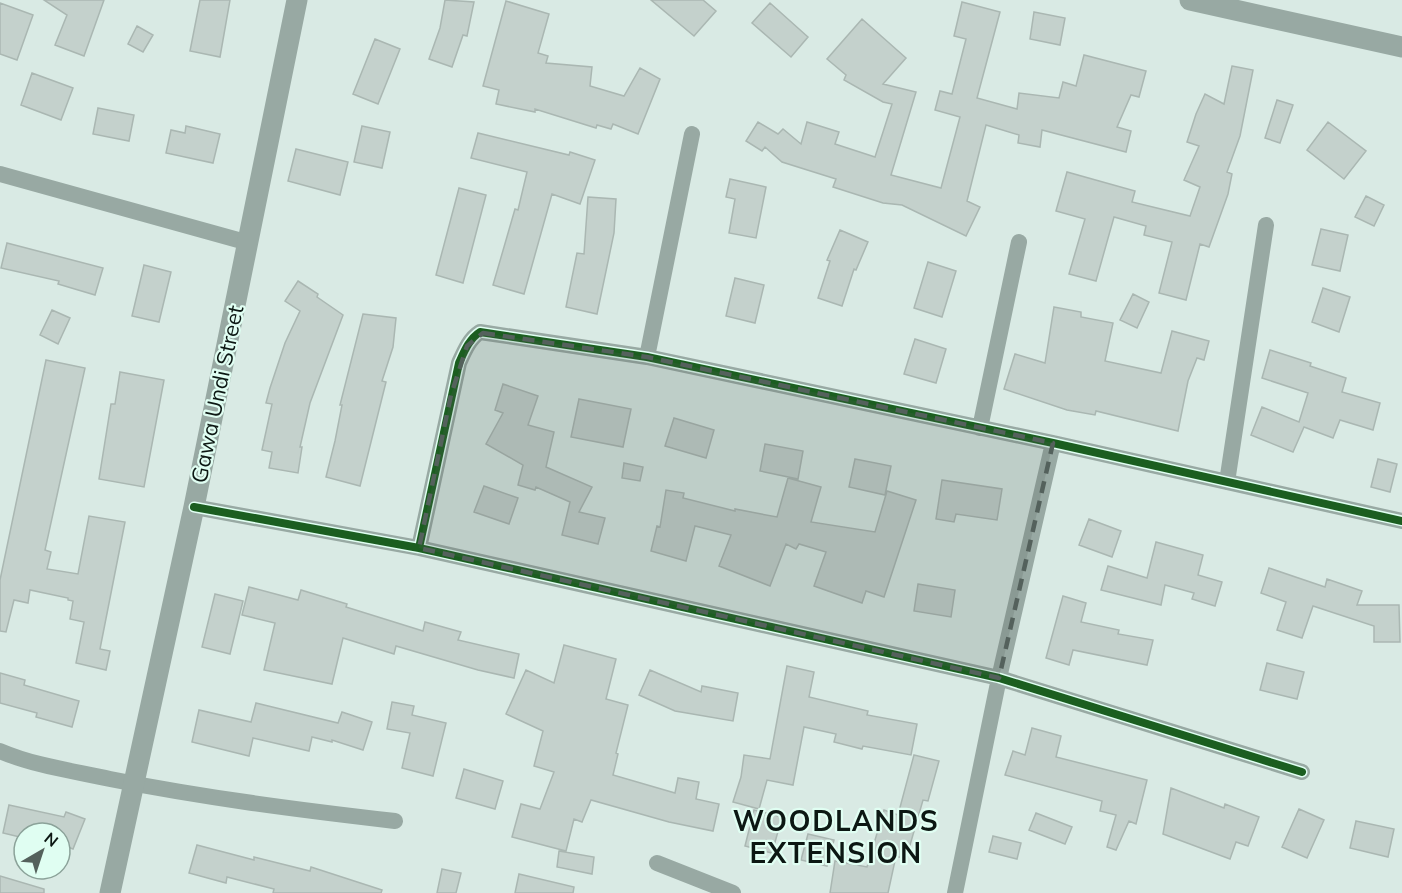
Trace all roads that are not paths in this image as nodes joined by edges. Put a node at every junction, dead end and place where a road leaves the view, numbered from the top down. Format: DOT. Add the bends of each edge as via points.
graph roads {
  1 [pos="297,0"];
  2 [pos="1190,0"];
  3 [pos="1402,47"];
  4 [pos="692,134"];
  5 [pos="0,174"];
  6 [pos="1266,225"];
  7 [pos="1019,242"];
  8 [pos="249,243"];
  9 [pos="647,357"];
  10 [pos="980,428"];
  11 [pos="1053,443"];
  12 [pos="1227,482"];
  13 [pos="194,507"];
  14 [pos="1402,521"];
  15 [pos="419,548"];
  16 [pos="999,678"];
  17 [pos="0,751"];
  18 [pos="1302,772"];
  19 [pos="135,784"];
  20 [pos="395,821"];
  21 [pos="657,863"];
  22 [pos="110,893"];
  23 [pos="733,893"];
  24 [pos="955,893"];
  1 -- 8 [label="street, Gawa Undi Street"];
  2 -- 3 [label="street"];
  4 -- 9 [label="street"];
  5 -- 8 [label="street"];
  6 -- 12 [label="street"];
  7 -- 10 [label="street"];
  8 -- 13 [label="street, Gawa Undi Street"];
  9 -- 10 [label="street"];
  9 -- 15 [label="street" via="476,334 459,363"];
  10 -- 11 [label="street"];
  11 -- 12 [label="street"];
  11 -- 16 [label="street"];
  12 -- 14 [label="street"];
  13 -- 15 [label="street"];
  13 -- 19 [label="street, Gawa Undi Street"];
  15 -- 16 [label="street"];
  16 -- 18 [label="street"];
  16 -- 24 [label="street"];
  17 -- 19 [label="street" via="56,768"];
  19 -- 20 [label="street" via="230,801"];
  19 -- 22 [label="street, Gawa Undi Street"];
  21 -- 23 [label="street"];
}
